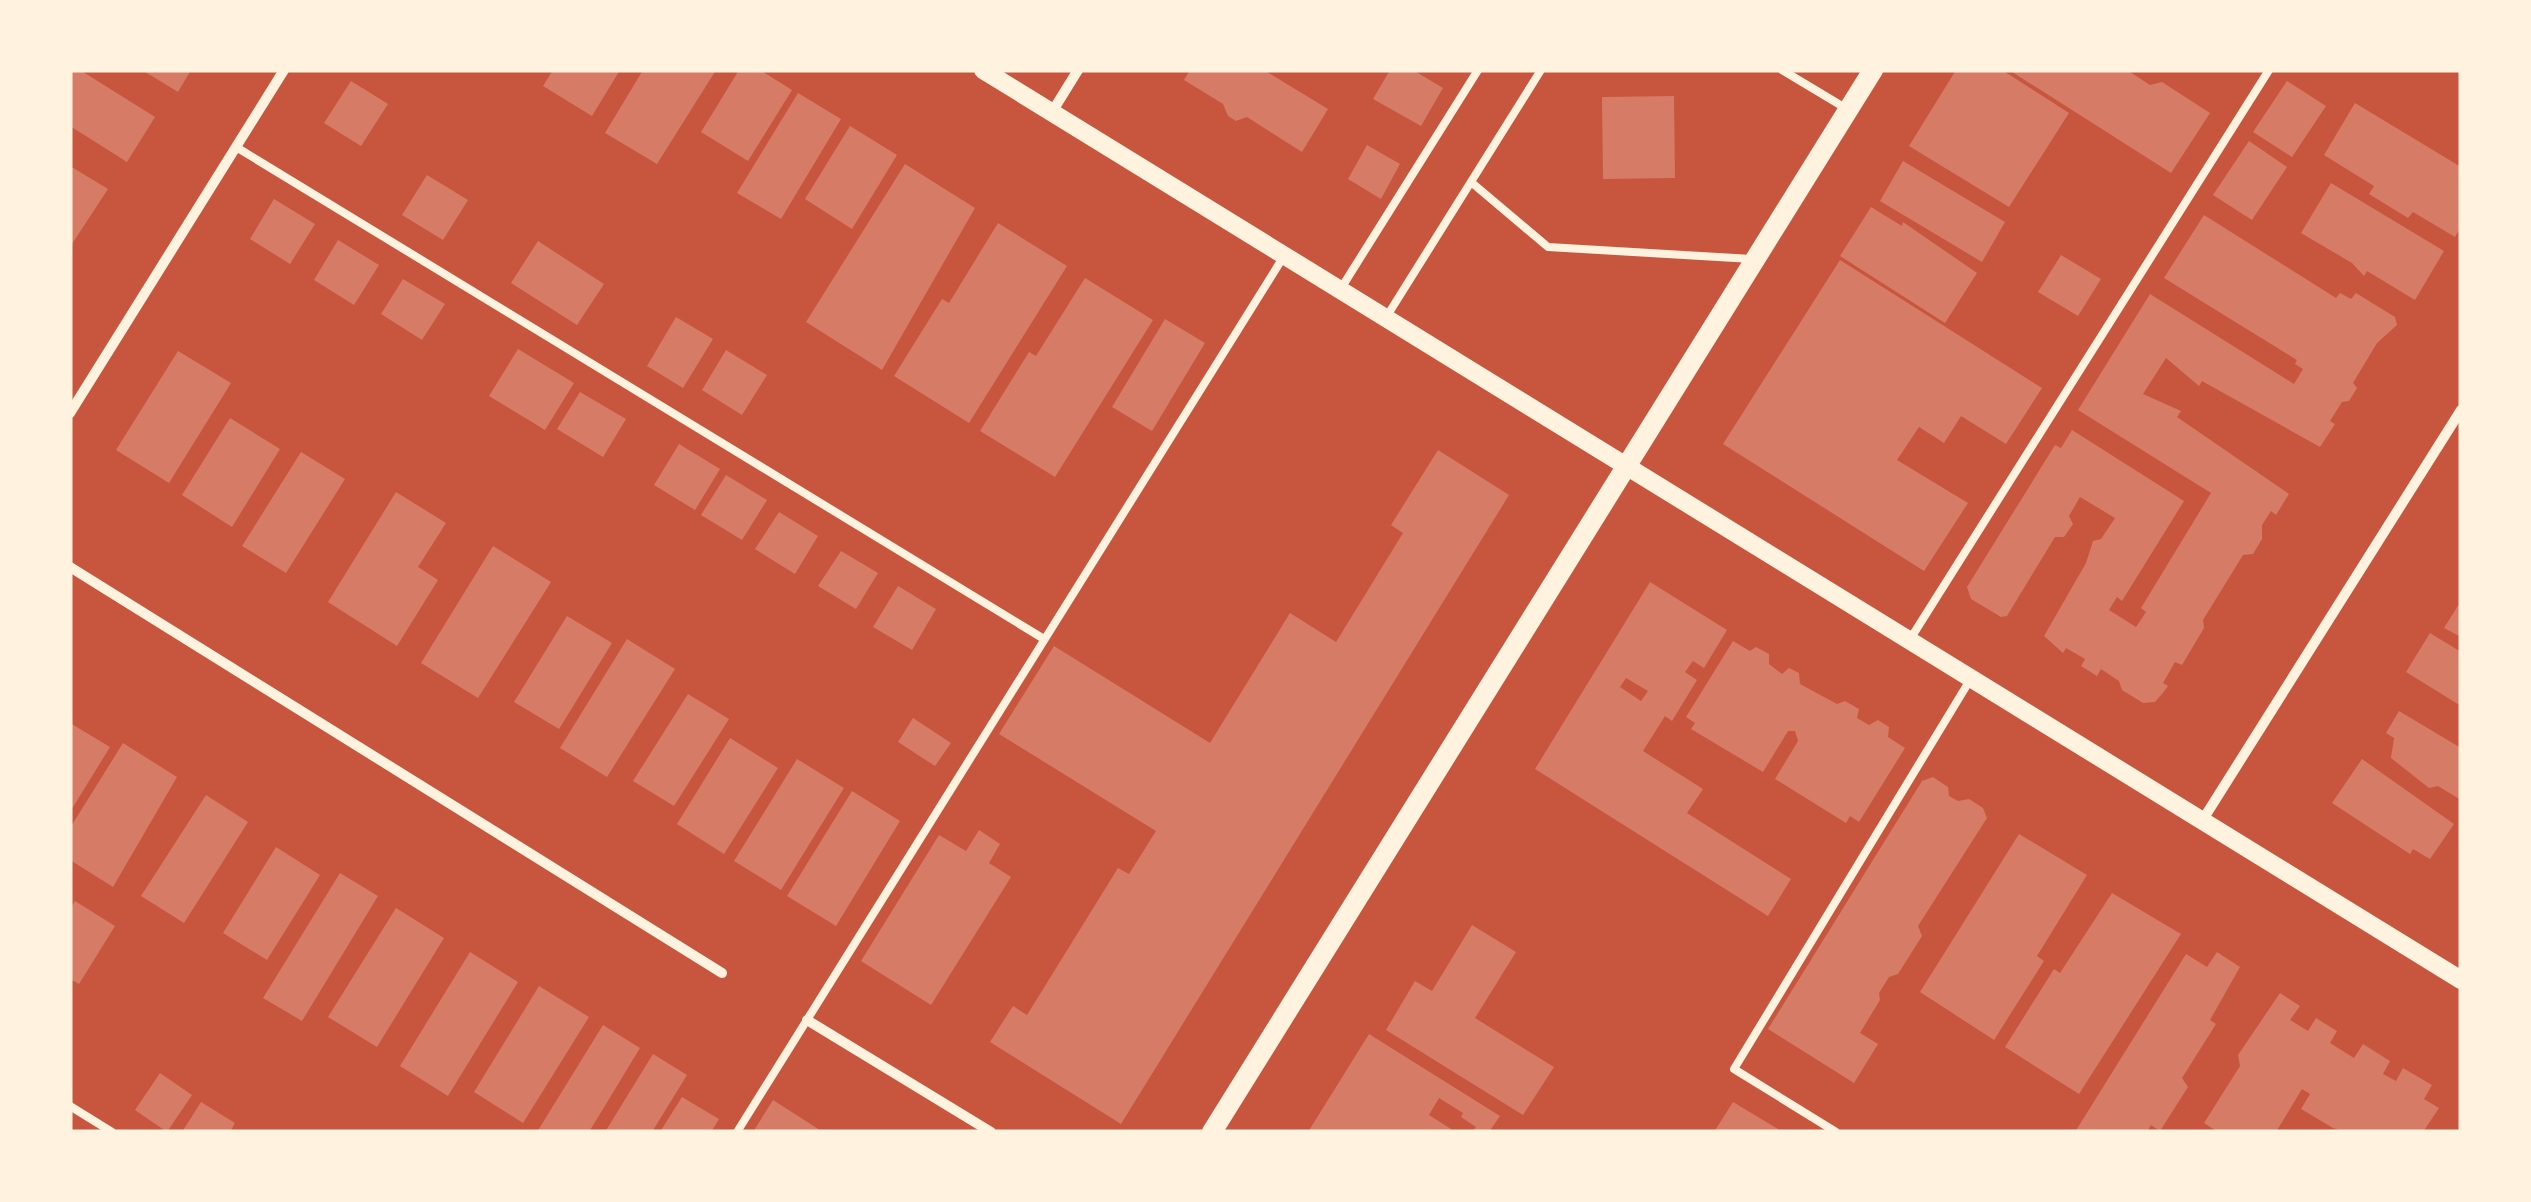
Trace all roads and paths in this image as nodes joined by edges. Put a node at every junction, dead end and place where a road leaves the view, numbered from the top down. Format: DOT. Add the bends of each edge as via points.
graph roads {
  1 [pos="284,70"];
  2 [pos="983,70"];
  3 [pos="1078,70"];
  4 [pos="1478,70"];
  5 [pos="1541,70"];
  6 [pos="1782,70"];
  7 [pos="1873,70"];
  8 [pos="2269,70"];
  9 [pos="1848,110"];
  10 [pos="1052,112"];
  11 [pos="236,147"];
  12 [pos="1471,182"];
  13 [pos="1284,256"];
  14 [pos="1755,260"];
  15 [pos="1340,290"];
  16 [pos="1386,318"];
  17 [pos="2461,410"];
  18 [pos="70,413"];
  19 [pos="1625,466"];
  20 [pos="70,567"];
  21 [pos="1044,640"];
  22 [pos="1910,640"];
  23 [pos="1971,678"];
  24 [pos="2202,820"];
  25 [pos="722,973"];
  26 [pos="2461,980"];
  27 [pos="807,1020"];
  28 [pos="70,1106"];
  29 [pos="112,1132"];
  30 [pos="737,1132"];
  31 [pos="991,1132"];
  32 [pos="1212,1132"];
  33 [pos="1836,1132"];
  1 -- 11 [label="street"];
  2 -- 10 [label="street"];
  3 -- 10 [label="street"];
  4 -- 15 [label="lane"];
  5 -- 12 [label="lane"];
  6 -- 9 [label="lane"];
  7 -- 9 [label="main road"];
  8 -- 22 [label="lane"];
  9 -- 14 [label="main road"];
  10 -- 13 [label="street"];
  11 -- 18 [label="street"];
  11 -- 21 [label="lane"];
  12 -- 14 [label="lane" via="1548,246"];
  12 -- 16 [label="lane"];
  13 -- 15 [label="street"];
  13 -- 21 [label="lane"];
  14 -- 19 [label="main road"];
  15 -- 16 [label="street"];
  16 -- 19 [label="street"];
  17 -- 24 [label="street"];
  19 -- 22 [label="street"];
  19 -- 32 [label="main road"];
  20 -- 25 [label="street"];
  21 -- 27 [label="lane"];
  22 -- 23 [label="street"];
  23 -- 24 [label="street"];
  23 -- 33 [label="lane" via="1734,1068"];
  24 -- 26 [label="street"];
  27 -- 30 [label="lane"];
  27 -- 31 [label="street"];
  28 -- 29 [label="lane"];
}
